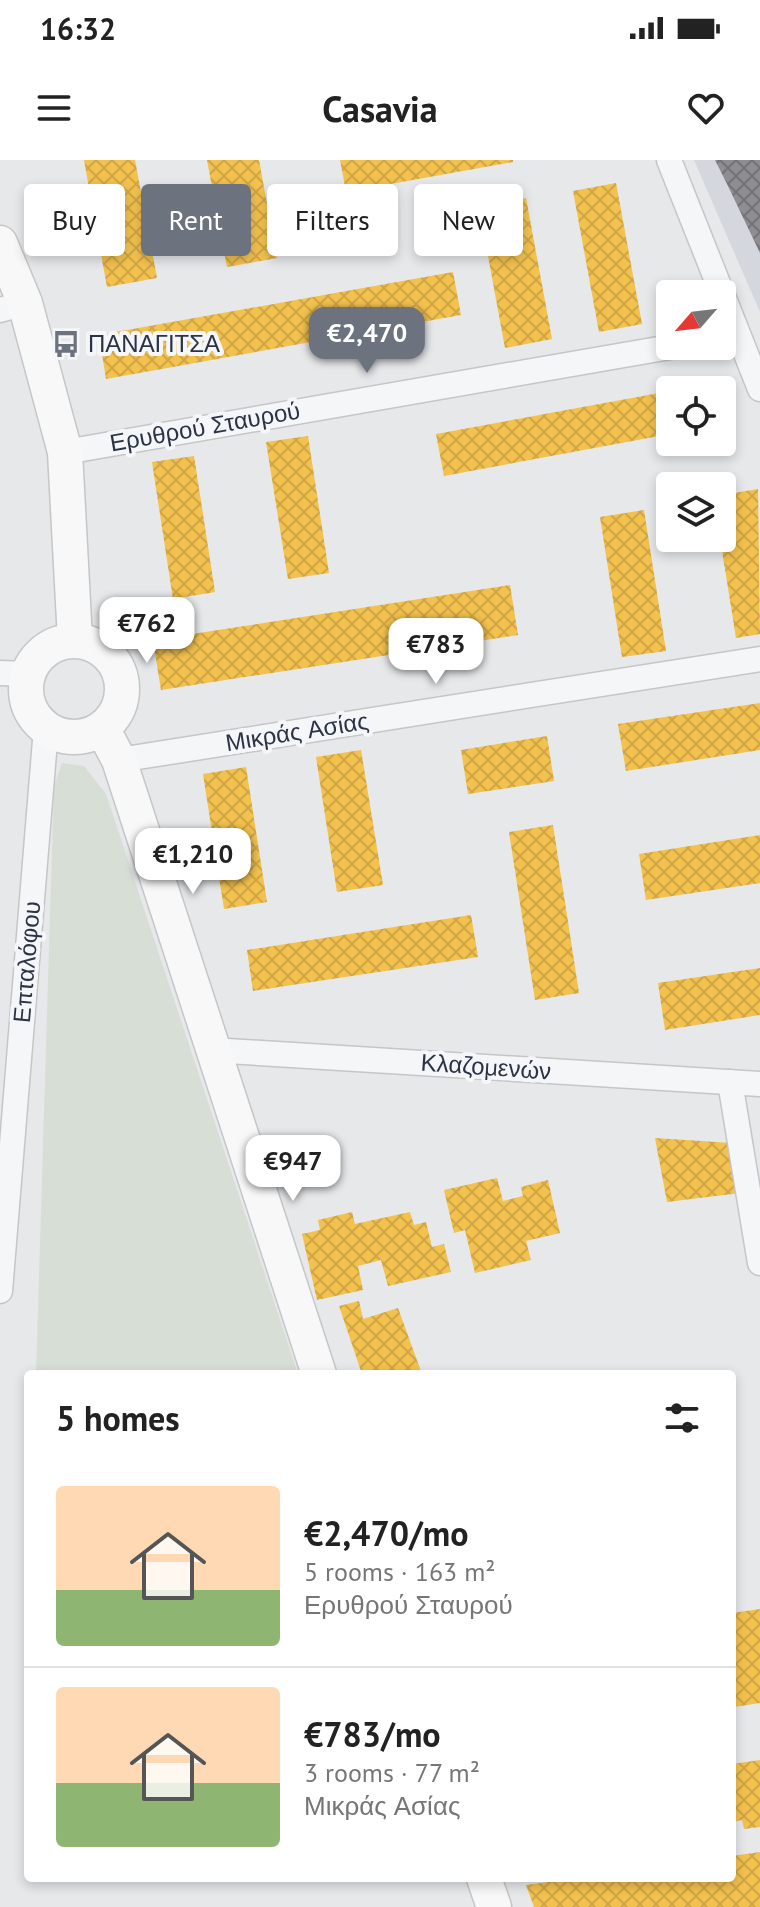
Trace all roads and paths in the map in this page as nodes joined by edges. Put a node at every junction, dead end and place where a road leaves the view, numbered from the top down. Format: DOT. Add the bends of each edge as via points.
graph roads {
  1 [pos="669,160"];
  2 [pos="0,243"];
  3 [pos="710,280"];
  4 [pos="13,306"];
  5 [pos="736,345"];
  6 [pos="656,349"];
  7 [pos="757,372"];
  8 [pos="65,452"];
  9 [pos="75,640"];
  10 [pos="760,659"];
  11 [pos="14,673"];
  12 [pos="46,728"];
  13 [pos="102,728"];
  14 [pos="119,760"];
  15 [pos="11,1033"];
  16 [pos="212,1050"];
  17 [pos="730,1082"];
  18 [pos="760,1084"];
  19 [pos="760,1263"];
  20 [pos="0,1291"];
  21 [pos="318,1370"];
  22 [pos="485,1882"];
  23 [pos="494,1907"];
  1 -- 3 [label="street"];
  2 -- 4 [label="street"];
  4 -- 8 [label="street"];
  5 -- 7 [label="street"];
  6 -- 8 [label="street, Ερυθρού Σταυρού"];
  8 -- 9 [label="street"];
  9 -- 11 [label="street" via="46,649"];
  9 -- 13 [label="street" via="107,652 117,666 122,700"];
  10 -- 14 [label="street, Μικράς Ασίας"];
  11 -- 12 [label="street"];
  12 -- 13 [label="street" via="74,737"];
  12 -- 15 [label="street, Επταλόφου"];
  13 -- 14 [label="street"];
  14 -- 16 [label="street"];
  15 -- 20 [label="street, Επταλόφου"];
  16 -- 17 [label="street, Κλαζομενών"];
  16 -- 21 [label="street"];
  17 -- 18 [label="street, Κλαζομενών"];
  17 -- 19 [label="street"];
  22 -- 23 [label="street"];
}
